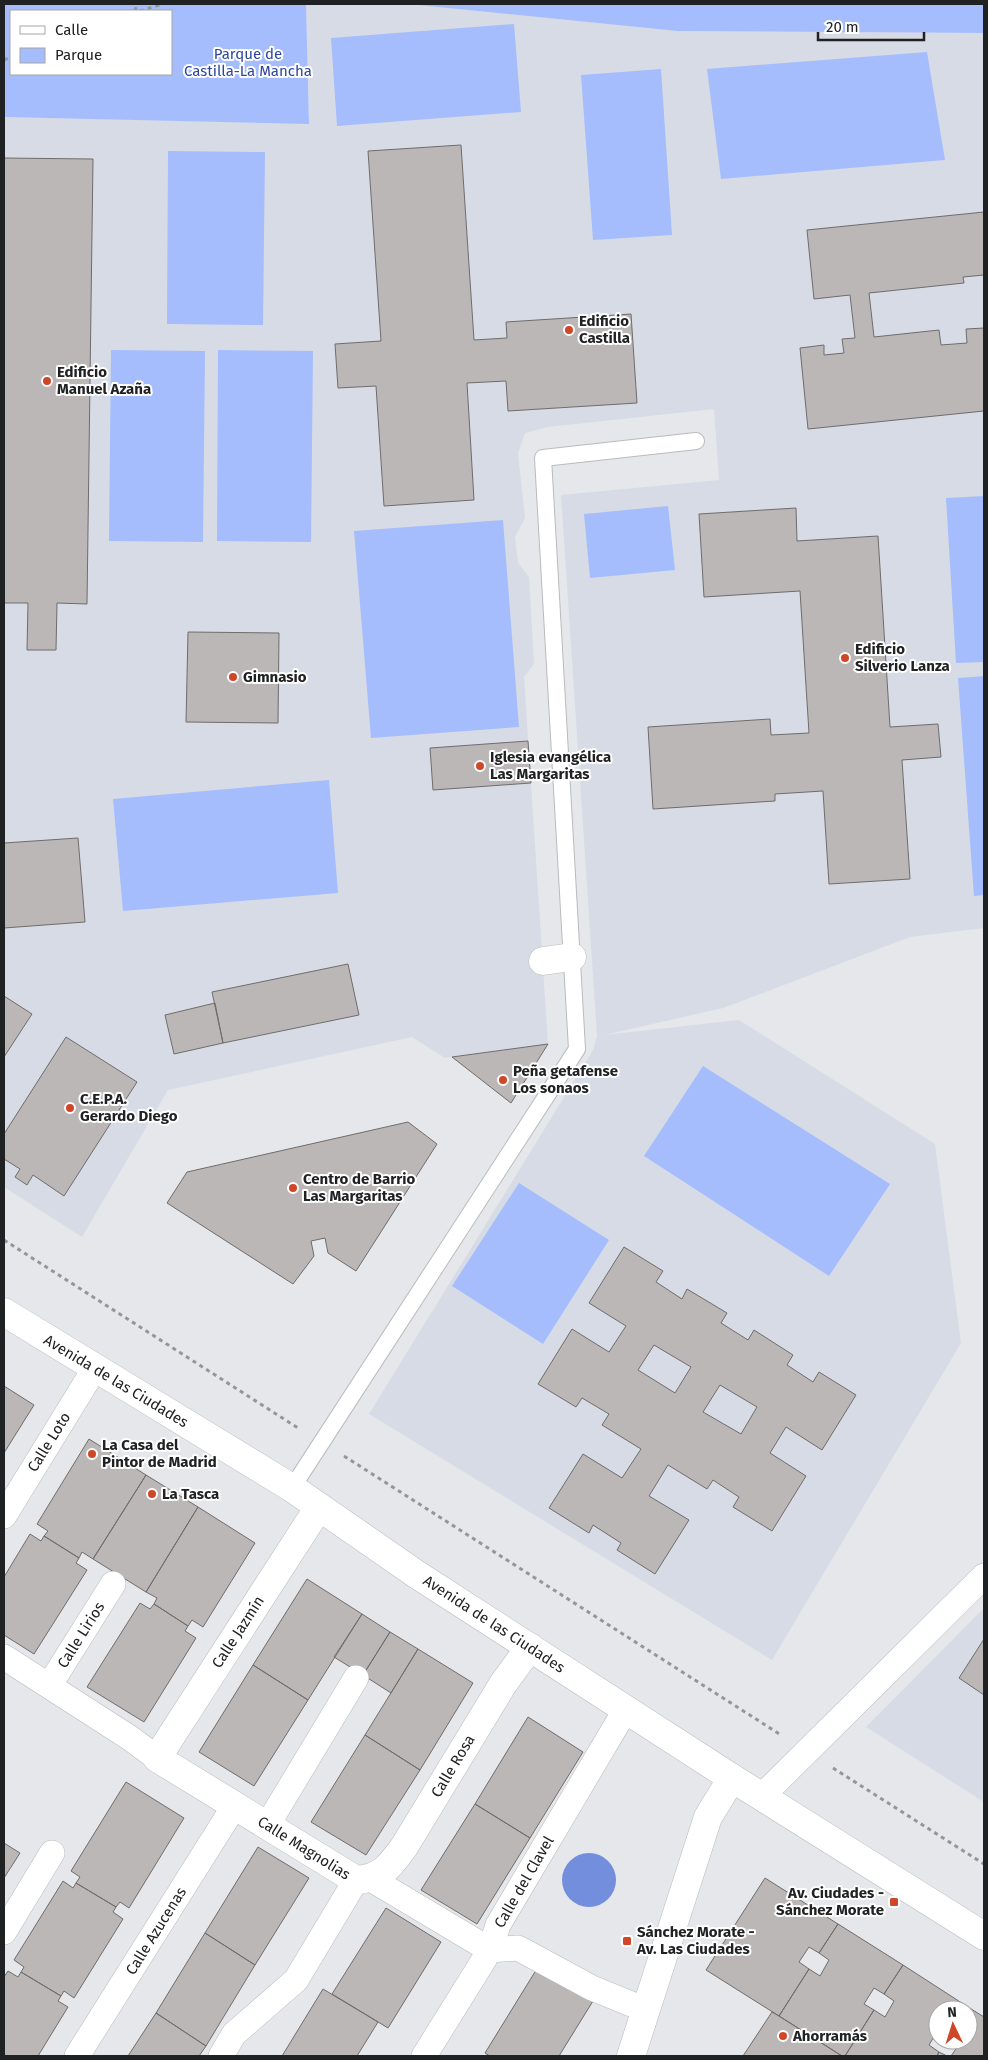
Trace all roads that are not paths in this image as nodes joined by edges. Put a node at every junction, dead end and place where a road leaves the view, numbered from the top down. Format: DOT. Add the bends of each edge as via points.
graph roads {
  1 [pos="696,441"];
  2 [pos="572,957"];
  3 [pos="543,962"];
  4 [pos="4,1312"];
  5 [pos="95,1368"];
  6 [pos="292,1488"];
  7 [pos="319,1507"];
  8 [pos="4,1516"];
  9 [pos="984,1576"];
  10 [pos="113,1584"];
  11 [pos="530,1647"];
  12 [pos="4,1657"];
  13 [pos="356,1678"];
  14 [pos="49,1686"];
  15 [pos="626,1709"];
  16 [pos="157,1758"];
  17 [pos="732,1778"];
  18 [pos="762,1796"];
  19 [pos="235,1805"];
  20 [pos="268,1824"];
  21 [pos="52,1853"];
  22 [pos="364,1879"];
  23 [pos="4,1932"];
  24 [pos="984,1936"];
  25 [pos="490,1950"];
  26 [pos="646,2010"];
  27 [pos="78,2056"];
  28 [pos="221,2056"];
  29 [pos="424,2056"];
  30 [pos="631,2056"];
  1 -- 2 [label="lane" via="543,458"];
  2 -- 3 [label="street"];
  2 -- 6 [label="lane" via="577,1049"];
  4 -- 5 [label="street, Avenida de las Ciudades"];
  5 -- 6 [label="street, Avenida de las Ciudades"];
  5 -- 8 [label="street, Calle Loto"];
  6 -- 7 [label="street, Avenida de las Ciudades"];
  7 -- 11 [label="street, Avenida de las Ciudades"];
  7 -- 16 [label="street, Calle Jazmín"];
  9 -- 18 [label="street"];
  10 -- 14 [label="street, Calle Lirios"];
  11 -- 15 [label="street, Avenida de las Ciudades"];
  11 -- 22 [label="street, Calle Rosa" via="503,1684 392,1864"];
  12 -- 14 [label="street, Calle Magnolias"];
  13 -- 20 [label="street"];
  14 -- 16 [label="street, Calle Magnolias"];
  15 -- 17 [label="street, Avenida de las Ciudades"];
  15 -- 25 [label="street, Calle del Clavel" via="498,1925"];
  16 -- 19 [label="street, Calle Magnolias"];
  17 -- 18 [label="street, Avenida de las Ciudades"];
  17 -- 26 [label="street" via="708,1817"];
  18 -- 24 [label="street, Avenida de las Ciudades"];
  19 -- 20 [label="street, Calle Magnolias"];
  19 -- 27 [label="street, Calle Azucenas"];
  20 -- 22 [label="street, Calle Magnolias"];
  21 -- 23 [label="street"];
  22 -- 25 [label="street, Calle Magnolias"];
  22 -- 28 [label="street, Calle Rosa" via="296,1980 234,2034"];
  25 -- 26 [label="street" via="518,1948 592,1988"];
  25 -- 29 [label="street, Calle del Clavel"];
  26 -- 30 [label="street"];
}
